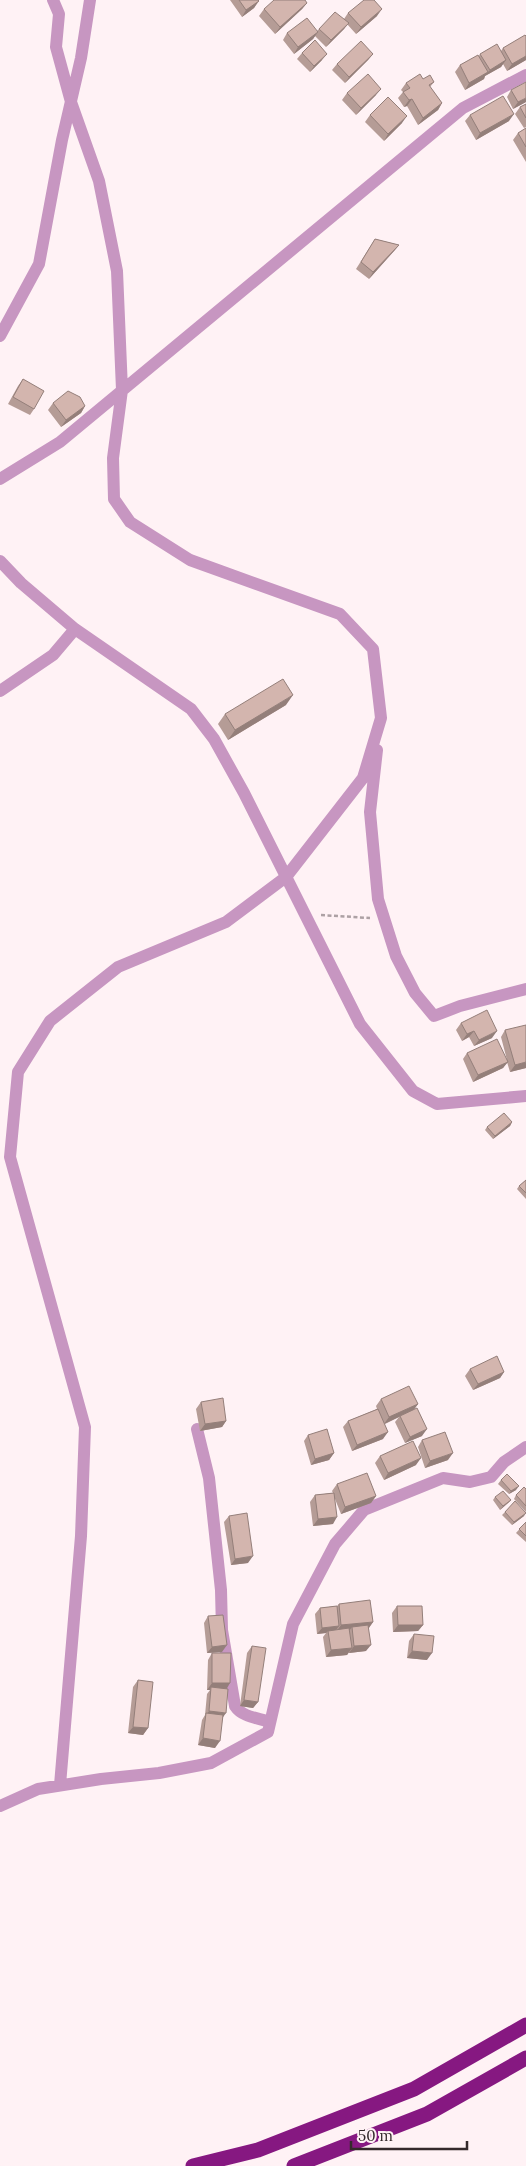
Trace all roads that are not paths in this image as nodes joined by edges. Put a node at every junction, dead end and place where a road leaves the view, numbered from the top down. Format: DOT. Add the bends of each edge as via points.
graph roads {
  1 [pos="54,0"];
  2 [pos="90,0"];
  3 [pos="526,75"];
  4 [pos="70,102"];
  5 [pos="0,336"];
  6 [pos="122,390"];
  7 [pos="0,480"];
  8 [pos="0,561"];
  9 [pos="75,629"];
  10 [pos="0,691"];
  11 [pos="381,718"];
  12 [pos="286,877"];
  13 [pos="526,989"];
  14 [pos="526,1096"];
  15 [pos="197,1430"];
  16 [pos="526,1447"];
  17 [pos="270,1722"];
  18 [pos="60,1785"];
  19 [pos="0,1806"];
  20 [pos="526,2025"];
  21 [pos="526,2058"];
  22 [pos="192,2166"];
  23 [pos="294,2166"];
  1 -- 4 [label="street" via="58,14 56,47"];
  2 -- 4 [label="street"];
  3 -- 6 [label="street" via="463,108"];
  4 -- 5 [label="street" via="39,264"];
  4 -- 6 [label="street" via="99,181 117,271"];
  6 -- 7 [label="street" via="60,442"];
  6 -- 11 [label="street" via="113,458 114,499 130,522 190,560 340,614 373,649"];
  8 -- 9 [label="street" via="20,583"];
  9 -- 10 [label="street" via="53,654"];
  9 -- 12 [label="street" via="191,708 214,739"];
  11 -- 12 [label="street" via="363,778"];
  11 -- 13 [label="street" via="370,812 378,899 396,956 415,993 434,1016"];
  12 -- 14 [label="street" via="360,1024 413,1091 437,1104"];
  12 -- 18 [label="street" via="226,922 118,967 50,1021 18,1072 10,1157 85,1427 81,1536"];
  15 -- 17 [label="street" via="210,1478 222,1630 235,1706 239,1712"];
  16 -- 17 [label="street" via="491,1476 470,1482 443,1478 364,1510 335,1544 293,1624"];
  17 -- 18 [label="street" via="268,1732 211,1763"];
  18 -- 19 [label="street" via="38,1789"];
  20 -- 22 [label="highway" via="414,2089 258,2150"];
  21 -- 23 [label="highway" via="427,2114"];
}
